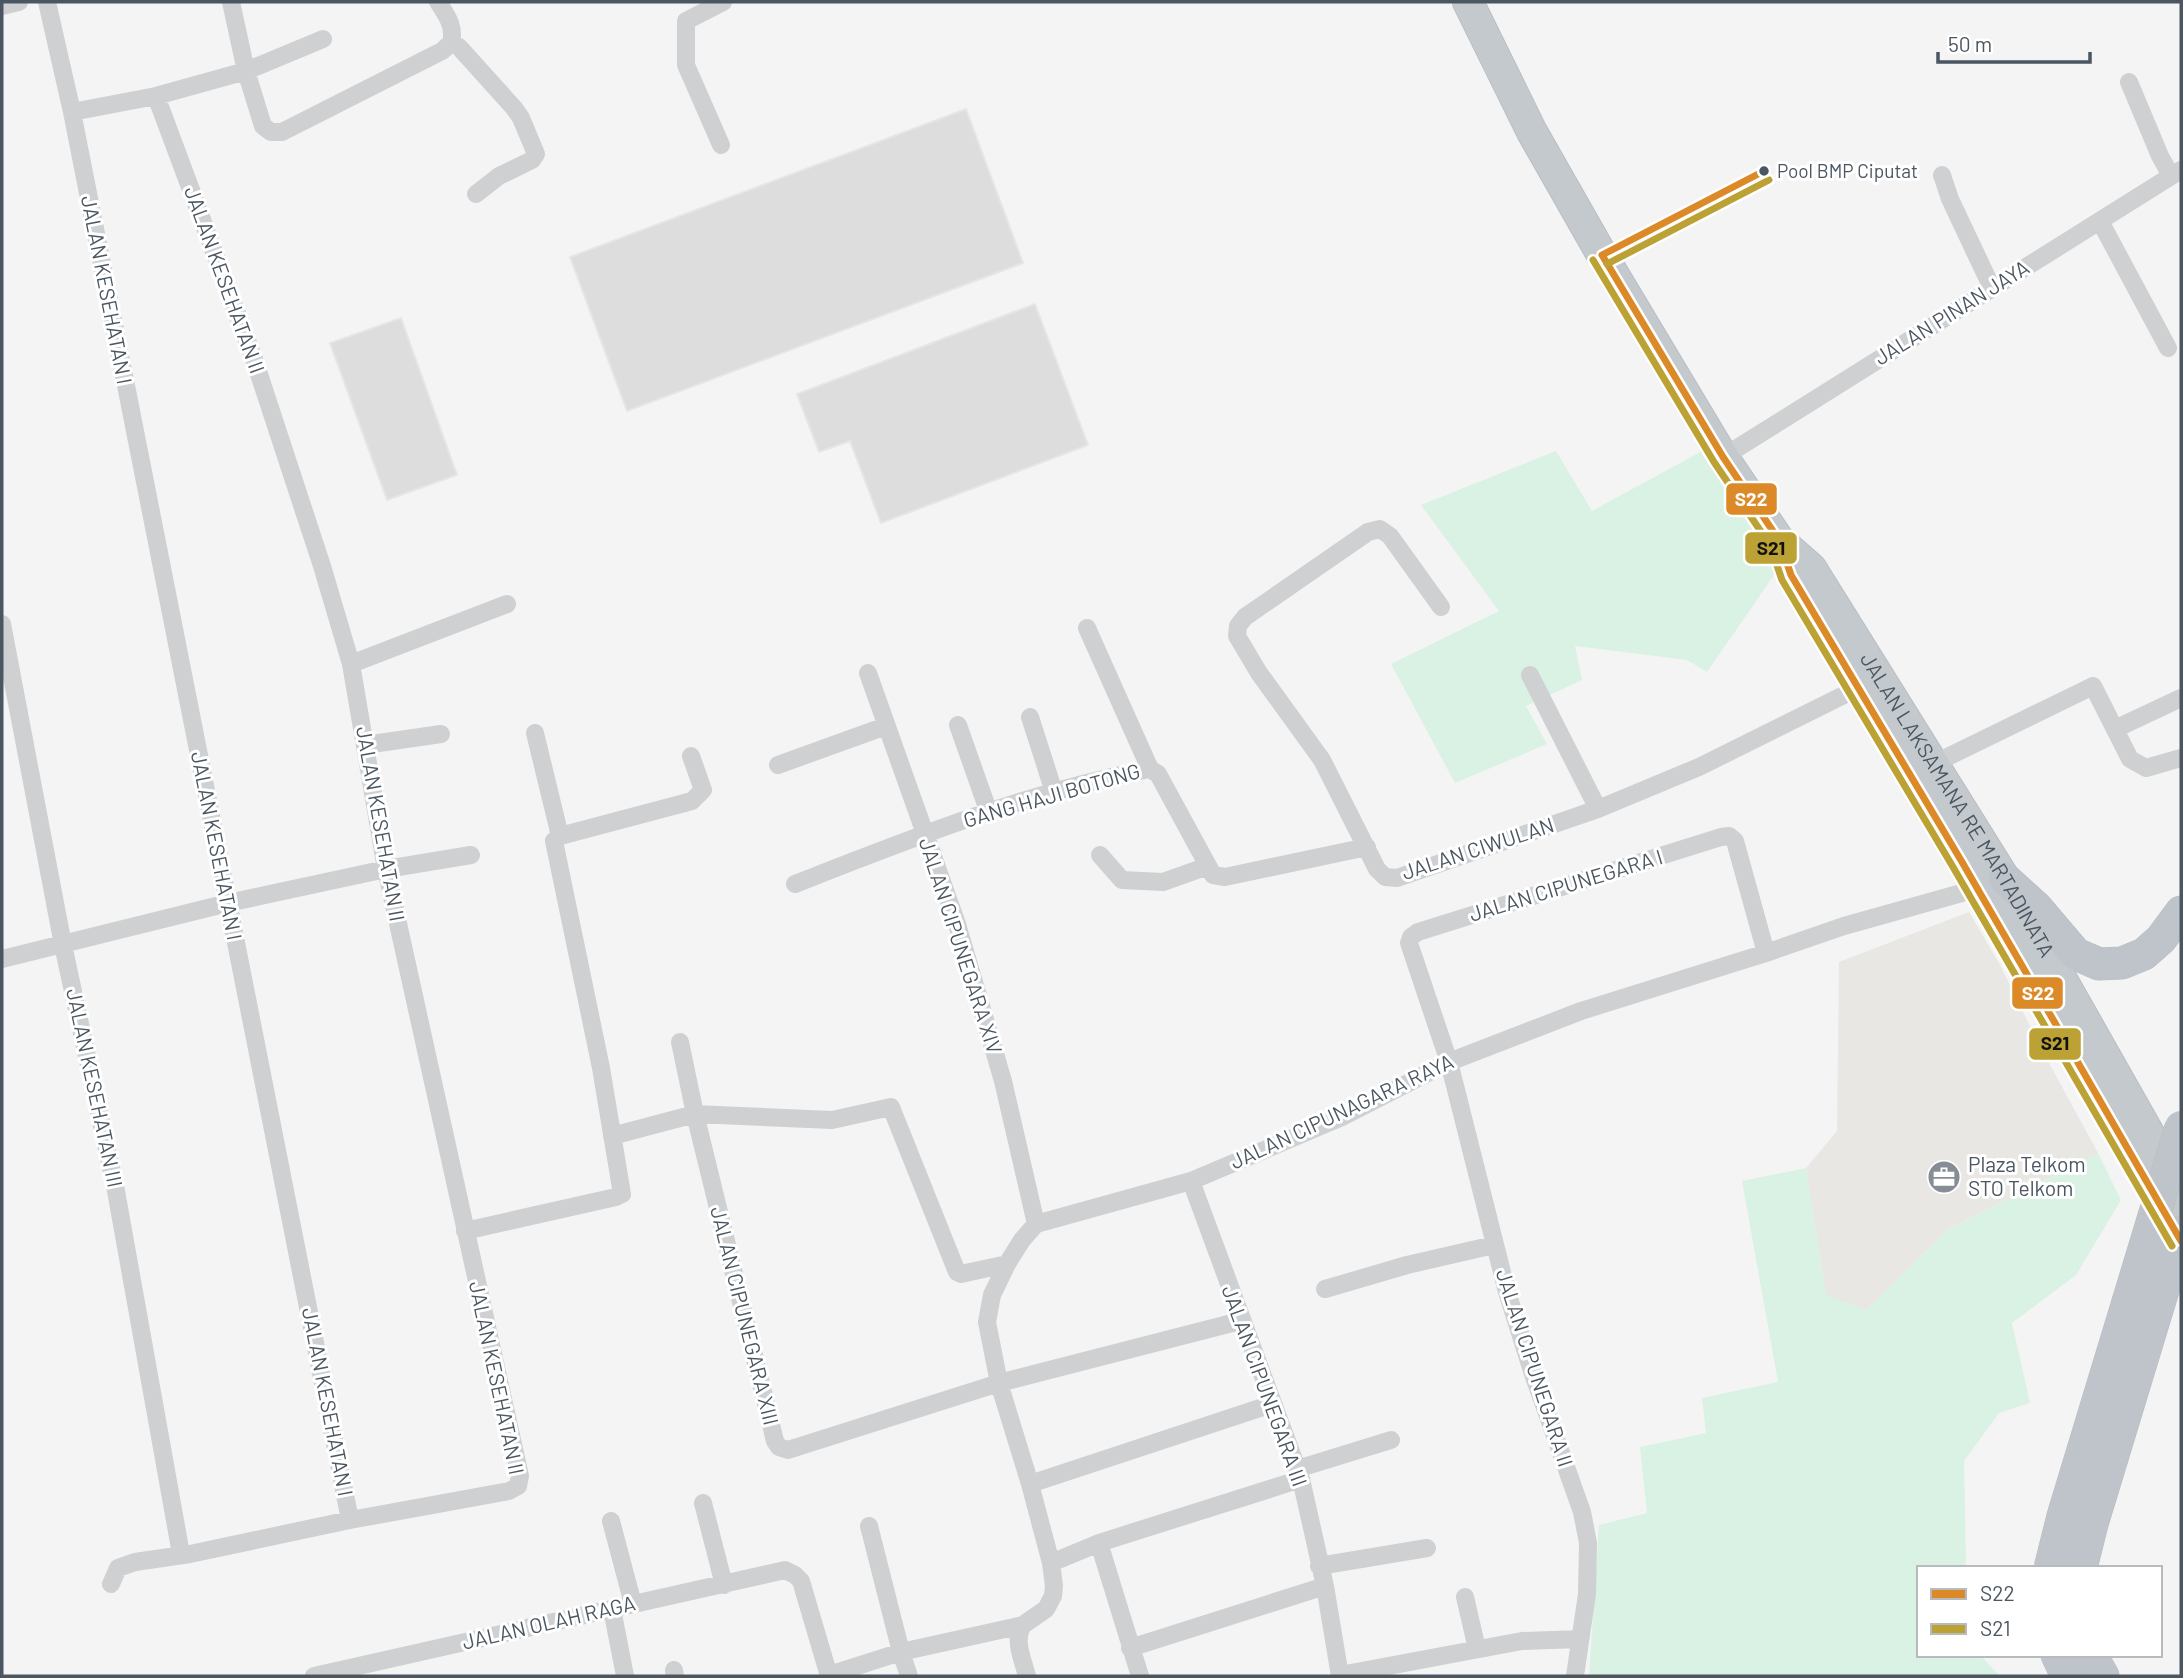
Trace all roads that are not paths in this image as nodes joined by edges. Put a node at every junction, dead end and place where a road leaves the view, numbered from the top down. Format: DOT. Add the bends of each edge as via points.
graph roads {
  1 [pos="19,2"];
  2 [pos="47,2"];
  3 [pos="231,2"];
  4 [pos="438,2"];
  5 [pos="723,2"];
  6 [pos="1468,2"];
  7 [pos="2,6"];
  8 [pos="323,38"];
  9 [pos="451,43"];
  10 [pos="246,71"];
  11 [pos="2129,82"];
  12 [pos="156,96"];
  13 [pos="72,112"];
  14 [pos="721,145"];
  15 [pos="2176,173"];
  16 [pos="1942,175"];
  17 [pos="476,194"];
  18 [pos="2100,221"];
  19 [pos="1992,288"];
  20 [pos="2168,348"];
  21 [pos="1723,457"];
  22 [pos="1779,540"];
  23 [pos="507,604"];
  24 [pos="1441,607"];
  25 [pos="2,624"];
  26 [pos="1087,628"];
  27 [pos="352,664"];
  28 [pos="868,673"];
  29 [pos="1530,675"];
  30 [pos="1858,688"];
  31 [pos="2181,698"];
  32 [pos="1030,717"];
  33 [pos="958,725"];
  34 [pos="887,726"];
  35 [pos="2115,729"];
  36 [pos="535,733"];
  37 [pos="442,734"];
  38 [pos="365,745"];
  39 [pos="691,756"];
  40 [pos="2181,758"];
  41 [pos="1933,764"];
  42 [pos="778,765"];
  43 [pos="1150,769"];
  44 [pos="1054,792"];
  45 [pos="1598,809"];
  46 [pos="989,813"];
  47 [pos="925,834"];
  48 [pos="560,836"];
  49 [pos="1367,848"];
  50 [pos="471,855"];
  51 [pos="1100,855"];
  52 [pos="1208,866"];
  53 [pos="386,869"];
  54 [pos="795,884"];
  55 [pos="1990,884"];
  56 [pos="228,903"];
  57 [pos="2181,912"];
  58 [pos="63,946"];
  59 [pos="1766,953"];
  60 [pos="2,959"];
  61 [pos="680,1042"];
  62 [pos="1449,1062"];
  63 [pos="695,1114"];
  64 [pos="2181,1127"];
  65 [pos="612,1136"];
  66 [pos="1191,1181"];
  67 [pos="2181,1190"];
  68 [pos="1036,1224"];
  69 [pos="465,1231"];
  70 [pos="2181,1231"];
  71 [pos="2181,1241"];
  72 [pos="1494,1245"];
  73 [pos="1007,1264"];
  74 [pos="1325,1289"];
  75 [pos="1240,1321"];
  76 [pos="999,1383"];
  77 [pos="1272,1404"];
  78 [pos="1391,1440"];
  79 [pos="1299,1474"];
  80 [pos="1030,1483"];
  81 [pos="703,1503"];
  82 [pos="351,1520"];
  83 [pos="611,1521"];
  84 [pos="869,1526"];
  85 [pos="1100,1543"];
  86 [pos="1427,1548"];
  87 [pos="181,1554"];
  88 [pos="1051,1563"];
  89 [pos="1319,1566"];
  90 [pos="2050,1566"];
  91 [pos="2082,1566"];
  92 [pos="111,1584"];
  93 [pos="724,1585"];
  94 [pos="1325,1586"];
  95 [pos="1465,1597"];
  96 [pos="633,1604"];
  97 [pos="612,1609"];
  98 [pos="1023,1625"];
  99 [pos="1580,1639"];
  100 [pos="1130,1648"];
  101 [pos="1477,1649"];
  102 [pos="901,1652"];
  103 [pos="2058,1657"];
  104 [pos="2092,1657"];
  105 [pos="321,1676"];
  106 [pos="625,1676"];
  107 [pos="829,1676"];
  108 [pos="909,1676"];
  109 [pos="1027,1676"];
  110 [pos="1140,1676"];
  111 [pos="1340,1676"];
  112 [pos="1575,1676"];
  113 [pos="2067,1676"];
  114 [pos="2103,1676"];
  1 -- 7 [label="street"];
  2 -- 13 [label="street, JALAN KESEHATAN I"];
  3 -- 10 [label="street"];
  4 -- 9 [label="street" via="453,32"];
  5 -- 14 [label="street" via="686,20 686,65"];
  6 -- 21 [label="highway, JALAN LAKSAMANA RE MARTADINATA" via="1532,132"];
  8 -- 10 [label="street"];
  9 -- 10 [label="street" via="282,132 263,126"];
  9 -- 17 [label="street" via="514,108 536,154"];
  10 -- 12 [label="street"];
  11 -- 15 [label="street" via="2160,156"];
  12 -- 13 [label="street"];
  12 -- 27 [label="street, JALAN KESEHATAN II" via="254,359"];
  13 -- 56 [label="street, JALAN KESEHATAN I"];
  15 -- 18 [label="street, JALAN PINAN JAYA"];
  16 -- 19 [label="street"];
  18 -- 19 [label="street, JALAN PINAN JAYA"];
  18 -- 20 [label="street"];
  19 -- 21 [label="street, JALAN PINAN JAYA"];
  21 -- 22 [label="highway, JALAN LAKSAMANA RE MARTADINATA"];
  22 -- 30 [label="highway, JALAN LAKSAMANA RE MARTADINATA" via="1791,575"];
  22 -- 41 [label="highway, JALAN LAKSAMANA RE MARTADINATA" via="1811,568"];
  23 -- 27 [label="street"];
  24 -- 49 [label="street, JALAN CIWULAN" via="1390,536 1380,529 1368,532 1238,625 1237,636 1322,760"];
  25 -- 58 [label="street, JALAN KESEHATAN III"];
  26 -- 43 [label="street"];
  27 -- 38 [label="street, JALAN KESEHATAN II"];
  28 -- 34 [label="street, JALAN CIPUNEGARA XIV"];
  29 -- 45 [label="street"];
  30 -- 45 [label="street, JALAN CIWULAN" via="1699,767"];
  30 -- 55 [label="highway, JALAN LAKSAMANA RE MARTADINATA" via="1962,862"];
  31 -- 35 [label="street"];
  32 -- 44 [label="street"];
  33 -- 46 [label="street"];
  34 -- 42 [label="street"];
  34 -- 47 [label="street, JALAN CIPUNEGARA XIV"];
  35 -- 40 [label="street" via="2130,758 2146,768"];
  35 -- 41 [label="street" via="2093,687"];
  36 -- 48 [label="street"];
  37 -- 38 [label="street"];
  38 -- 53 [label="street, JALAN KESEHATAN II"];
  39 -- 48 [label="street" via="702,790 692,801"];
  41 -- 55 [label="highway, JALAN LAKSAMANA RE MARTADINATA"];
  43 -- 44 [label="street, GANG HAJI BOTONG"];
  43 -- 52 [label="street, GANG HAJI BOTONG" via="1158,774"];
  44 -- 46 [label="street, GANG HAJI BOTONG"];
  45 -- 49 [label="street, JALAN CIWULAN" via="1397,878 1385,877"];
  46 -- 47 [label="street, GANG HAJI BOTONG"];
  47 -- 54 [label="street, GANG HAJI BOTONG"];
  47 -- 68 [label="street, JALAN CIPUNEGARA XIV" via="1003,1081"];
  48 -- 65 [label="street" via="554,841"];
  49 -- 52 [label="street" via="1225,877 1213,875"];
  50 -- 53 [label="street"];
  51 -- 52 [label="street" via="1122,880 1164,882"];
  53 -- 56 [label="street"];
  53 -- 69 [label="street, JALAN KESEHATAN II"];
  55 -- 57 [label="highway" via="2036,907 2076,954 2099,964 2122,963 2144,954"];
  55 -- 59 [label="street, JALAN CIPUNAGARA RAYA"];
  55 -- 67 [label="highway, JALAN LAKSAMANA RE MARTADINATA"];
  55 -- 71 [label="highway, JALAN LAKSAMANA RE MARTADINATA"];
  56 -- 58 [label="street"];
  56 -- 82 [label="street, JALAN KESEHATAN I"];
  58 -- 60 [label="street"];
  58 -- 87 [label="street, JALAN KESEHATAN III" via="116,1191"];
  59 -- 62 [label="street, JALAN CIPUNAGARA RAYA" via="1581,1011"];
  59 -- 62 [label="street, JALAN CIPUNEGARA I" via="1730,836 1418,932 1409,943"];
  61 -- 63 [label="street, JALAN CIPUNEGARA XIII"];
  62 -- 66 [label="street, JALAN CIPUNAGARA RAYA" via="1342,1117"];
  62 -- 72 [label="street, JALAN CIPUNEGARA II"];
  63 -- 65 [label="street"];
  63 -- 73 [label="street" via="832,1120 891,1107 957,1272"];
  63 -- 76 [label="street, JALAN CIPUNEGARA XIII" via="779,1447 788,1450"];
  64 -- 90 [label="highway, bridge"];
  65 -- 69 [label="street" via="622,1194"];
  66 -- 68 [label="street, JALAN CIPUNAGARA RAYA"];
  66 -- 75 [label="street, JALAN CIPUNEGARA III"];
  68 -- 73 [label="street"];
  69 -- 82 [label="street, JALAN KESEHATAN II" via="520,1476 518,1486"];
  70 -- 91 [label="highway, bridge"];
  72 -- 74 [label="street"];
  72 -- 99 [label="street, JALAN CIPUNEGARA II" via="1582,1513 1588,1543"];
  73 -- 76 [label="street" via="992,1295 987,1322"];
  75 -- 76 [label="street"];
  75 -- 77 [label="street, JALAN CIPUNEGARA III"];
  76 -- 80 [label="street"];
  77 -- 79 [label="street, JALAN CIPUNEGARA III"];
  77 -- 80 [label="street"];
  78 -- 79 [label="street"];
  79 -- 85 [label="street"];
  79 -- 89 [label="street, JALAN CIPUNEGARA III"];
  80 -- 88 [label="street"];
  81 -- 93 [label="street"];
  82 -- 87 [label="street, JALAN KESEHATAN I"];
  83 -- 96 [label="street"];
  84 -- 102 [label="street"];
  85 -- 88 [label="street"];
  85 -- 100 [label="street"];
  86 -- 89 [label="street"];
  87 -- 92 [label="street, JALAN KESEHATAN I" via="121,1566"];
  88 -- 98 [label="street" via="1053,1596 1046,1609"];
  89 -- 94 [label="street, JALAN CIPUNEGARA III"];
  93 -- 96 [label="street, JALAN OLAH RAGA"];
  93 -- 107 [label="street, JALAN OLAH RAGA" via="785,1570 795,1574"];
  94 -- 100 [label="street"];
  94 -- 111 [label="street, JALAN CIPUNEGARA III"];
  95 -- 101 [label="street"];
  96 -- 97 [label="street, JALAN OLAH RAGA"];
  97 -- 105 [label="street, JALAN OLAH RAGA"];
  97 -- 106 [label="street"];
  98 -- 102 [label="street"];
  98 -- 109 [label="street" via="1018,1640"];
  99 -- 101 [label="street" via="1522,1641"];
  99 -- 112 [label="street, JALAN CIPUNEGARA II"];
  100 -- 110 [label="street"];
  101 -- 111 [label="street"];
  102 -- 107 [label="street"];
  102 -- 108 [label="street"];
  103 -- 113 [label="highway"];
  104 -- 114 [label="highway"];
}
